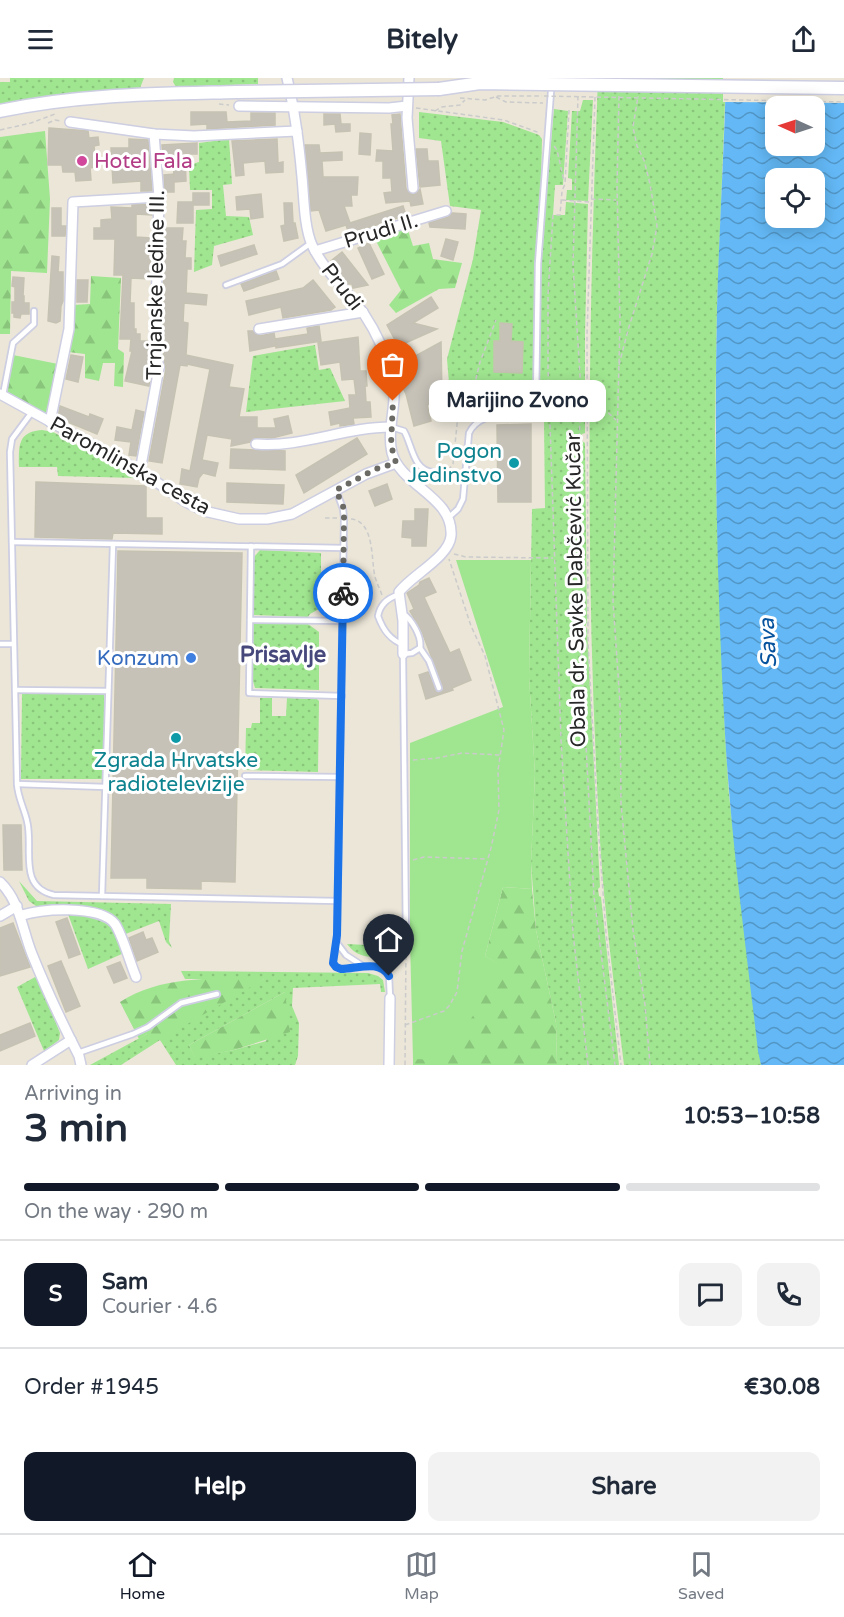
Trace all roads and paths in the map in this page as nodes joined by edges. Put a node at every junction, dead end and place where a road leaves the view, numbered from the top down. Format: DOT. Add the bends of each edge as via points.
graph roads {
  1 [pos="287,78"];
  2 [pos="410,78"];
  3 [pos="458,78"];
  4 [pos="480,83"];
  5 [pos="546,86"];
  6 [pos="619,87"];
  7 [pos="844,88"];
  8 [pos="579,90"];
  9 [pos="639,91"];
  10 [pos="595,94"];
  11 [pos="457,97"];
  12 [pos="495,97"];
  13 [pos="465,99"];
  14 [pos="844,102"];
  15 [pos="543,104"];
  16 [pos="239,105"];
  17 [pos="407,106"];
  18 [pos="294,107"];
  19 [pos="569,110"];
  20 [pos="0,111"];
  21 [pos="435,111"];
  22 [pos="56,113"];
  23 [pos="70,122"];
  24 [pos="48,123"];
  25 [pos="0,130"];
  26 [pos="297,131"];
  27 [pos="154,134"];
  28 [pos="547,135"];
  29 [pos="565,184"];
  30 [pos="413,188"];
  31 [pos="159,197"];
  32 [pos="561,200"];
  33 [pos="617,200"];
  34 [pos="574,201"];
  35 [pos="590,201"];
  36 [pos="446,211"];
  37 [pos="313,247"];
  38 [pos="544,253"];
  39 [pos="550,254"];
  40 [pos="226,285"];
  41 [pos="34,311"];
  42 [pos="363,312"];
  43 [pos="496,320"];
  44 [pos="259,328"];
  45 [pos="618,368"];
  46 [pos="2,395"];
  47 [pos="579,401"];
  48 [pos="588,401"];
  49 [pos="535,402"];
  50 [pos="550,402"];
  51 [pos="545,403"];
  52 [pos="588,407"];
  53 [pos="32,412"];
  54 [pos="550,418"];
  55 [pos="617,421"];
  56 [pos="50,422"];
  57 [pos="391,427"];
  58 [pos="256,444"];
  59 [pos="396,463"];
  60 [pos="140,471"];
  61 [pos="434,472"];
  62 [pos="336,490"];
  63 [pos="325,518"];
  64 [pos="344,518"];
  65 [pos="447,519"];
  66 [pos="12,542"];
  67 [pos="113,544"];
  68 [pos="251,546"];
  69 [pos="344,548"];
  70 [pos="445,550"];
  71 [pos="553,558"];
  72 [pos="398,595"];
  73 [pos="385,602"];
  74 [pos="402,613"];
  75 [pos="250,620"];
  76 [pos="343,621"];
  77 [pos="0,644"];
  78 [pos="13,644"];
  79 [pos="420,648"];
  80 [pos="404,649"];
  81 [pos="439,688"];
  82 [pos="15,690"];
  83 [pos="108,691"];
  84 [pos="342,696"];
  85 [pos="501,755"];
  86 [pos="405,760"];
  87 [pos="246,776"];
  88 [pos="340,777"];
  89 [pos="17,784"];
  90 [pos="106,787"];
  91 [pos="488,859"];
  92 [pos="406,861"];
  93 [pos="0,882"];
  94 [pos="102,896"];
  95 [pos="337,901"];
  96 [pos="18,911"];
  97 [pos="0,916"];
  98 [pos="337,940"];
  99 [pos="406,942"];
  100 [pos="406,955"];
  101 [pos="363,966"];
  102 [pos="136,977"];
  103 [pos="217,994"];
  104 [pos="390,998"];
  105 [pos="405,1025"];
  106 [pos="71,1040"];
  107 [pos="78,1053"];
  108 [pos="32,1065"];
  109 [pos="81,1065"];
  110 [pos="389,1065"];
  111 [pos="405,1065"];
  112 [pos="588,1065"];
  113 [pos="615,1065"];
  114 [pos="621,1065"];
  115 [pos="650,1065"];
  1 -- 18 [label="street, Prudi"];
  2 -- 17 [label="street"];
  3 -- 4 [label="main road"];
  4 -- 5 [label="main road"];
  4 -- 20 [label="main road, bridge" via="439,89 89,97"];
  5 -- 7 [label="main road, bridge"];
  5 -- 12 [label="path"];
  5 -- 14 [label="path, bridge"];
  5 -- 28 [label="lane"];
  6 -- 33 [label="path"];
  8 -- 34 [label="path, Obala dr. Savke Dabčević Kučar"];
  9 -- 45 [label="path" via="633,127 650,184 657,226"];
  10 -- 35 [label="path, Obala dr. Savke Dabčević Kučar"];
  11 -- 13 [label="path"];
  12 -- 13 [label="path"];
  12 -- 15 [label="path" via="506,102"];
  13 -- 21 [label="path" via="460,105"];
  16 -- 18 [label="street"];
  17 -- 18 [label="street"];
  17 -- 21 [label="path"];
  17 -- 30 [label="street"];
  18 -- 26 [label="street, Prudi"];
  19 -- 29 [label="path"];
  21 -- 28 [label="path" via="504,120"];
  22 -- 25 [label="path"];
  23 -- 24 [label="path"];
  23 -- 27 [label="street"];
  26 -- 27 [label="street"];
  26 -- 37 [label="street, Prudi"];
  27 -- 31 [label="street, Trnjanske ledine III."];
  28 -- 29 [label="path" via="557,150"];
  28 -- 49 [label="lane" via="538,264"];
  29 -- 32 [label="path"];
  31 -- 56 [label="street" via="73,202 69,329"];
  31 -- 60 [label="street, Trnjanske ledine III." via="155,348 159,369"];
  32 -- 34 [label="path"];
  32 -- 39 [label="path" via="560,215 553,215"];
  33 -- 35 [label="path"];
  33 -- 45 [label="path"];
  34 -- 35 [label="path"];
  34 -- 47 [label="path, Obala dr. Savke Dabčević Kučar"];
  35 -- 48 [label="path, Obala dr. Savke Dabčević Kučar"];
  36 -- 37 [label="street, Prudi II."];
  37 -- 40 [label="lane" via="282,264"];
  37 -- 42 [label="street, Prudi"];
  38 -- 39 [label="path"];
  39 -- 50 [label="path"];
  41 -- 46 [label="lane" via="34,324 13,343"];
  42 -- 44 [label="street"];
  42 -- 57 [label="street, Prudi" via="392,378"];
  43 -- 61 [label="path" via="472,395 458,415 453,464"];
  45 -- 55 [label="path"];
  46 -- 53 [label="street, Paromlinska cesta"];
  47 -- 48 [label="path"];
  47 -- 50 [label="path"];
  47 -- 113 [label="path, Obala dr. Savke Dabčević Kučar" via="579,546 589,815 594,896"];
  48 -- 52 [label="path, Obala dr. Savke Dabčević Kučar"];
  49 -- 54 [label="path"];
  49 -- 65 [label="lane" via="534,407 484,419 472,428 463,499"];
  50 -- 51 [label="path"];
  50 -- 54 [label="path"];
  52 -- 55 [label="path" via="602,407"];
  52 -- 114 [label="path, Obala dr. Savke Dabčević Kučar" via="588,642 605,922"];
  53 -- 56 [label="street, Paromlinska cesta"];
  53 -- 66 [label="lane" via="10,446"];
  54 -- 71 [label="path"];
  55 -- 115 [label="path" via="614,601 621,803"];
  56 -- 60 [label="street, Paromlinska cesta"];
  57 -- 58 [label="street" via="365,428 284,444"];
  57 -- 59 [label="street, Prudi"];
  57 -- 61 [label="lane" via="404,431 414,458 423,469"];
  59 -- 62 [label="street, Paromlinska cesta"];
  59 -- 65 [label="street" via="435,501"];
  60 -- 62 [label="street, Paromlinska cesta" via="204,511 239,519 292,514"];
  62 -- 64 [label="lane"];
  63 -- 64 [label="path"];
  64 -- 69 [label="lane"];
  64 -- 73 [label="path" via="362,522 366,529 374,575"];
  65 -- 70 [label="street" via="451,536"];
  66 -- 67 [label="lane"];
  66 -- 78 [label="lane"];
  67 -- 68 [label="lane"];
  67 -- 83 [label="lane"];
  68 -- 69 [label="lane"];
  68 -- 75 [label="lane"];
  69 -- 76 [label="lane"];
  70 -- 71 [label="path" via="466,557"];
  70 -- 72 [label="street"];
  70 -- 85 [label="path" via="485,656 504,730"];
  71 -- 112 [label="path" via="567,858"];
  72 -- 73 [label="lane"];
  72 -- 74 [label="street"];
  73 -- 80 [label="lane" via="378,612 380,621 387,634"];
  74 -- 79 [label="lane" via="411,621"];
  74 -- 80 [label="street"];
  75 -- 76 [label="lane"];
  75 -- 84 [label="lane" via="249,693"];
  76 -- 84 [label="lane"];
  77 -- 78 [label="lane"];
  78 -- 82 [label="lane"];
  79 -- 80 [label="lane" via="412,653"];
  79 -- 81 [label="lane"];
  80 -- 86 [label="lane"];
  82 -- 83 [label="lane"];
  82 -- 89 [label="lane"];
  83 -- 90 [label="lane"];
  84 -- 88 [label="lane"];
  85 -- 86 [label="path" via="462,753"];
  85 -- 91 [label="path" via="499,810"];
  86 -- 92 [label="lane"];
  87 -- 88 [label="lane"];
  88 -- 95 [label="lane"];
  89 -- 90 [label="lane"];
  89 -- 94 [label="lane" via="27,821 30,870 35,885 54,895"];
  90 -- 94 [label="lane"];
  91 -- 92 [label="path" via="424,857"];
  91 -- 105 [label="path" via="462,951 454,999 444,1011"];
  92 -- 99 [label="lane"];
  93 -- 96 [label="street"];
  94 -- 95 [label="lane"];
  95 -- 98 [label="lane"];
  96 -- 97 [label="street"];
  96 -- 102 [label="street" via="73,910 108,918 115,924"];
  96 -- 106 [label="street" via="47,991"];
  98 -- 101 [label="lane" via="342,952"];
  98 -- 101 [label="lane" via="334,965 346,969"];
  100 -- 105 [label="path"];
  101 -- 104 [label="lane" via="387,972"];
  103 -- 107 [label="lane" via="181,1004 148,1027"];
  104 -- 110 [label="street"];
  105 -- 111 [label="path"];
  106 -- 107 [label="street"];
  106 -- 108 [label="street"];
  107 -- 109 [label="street"];
}
